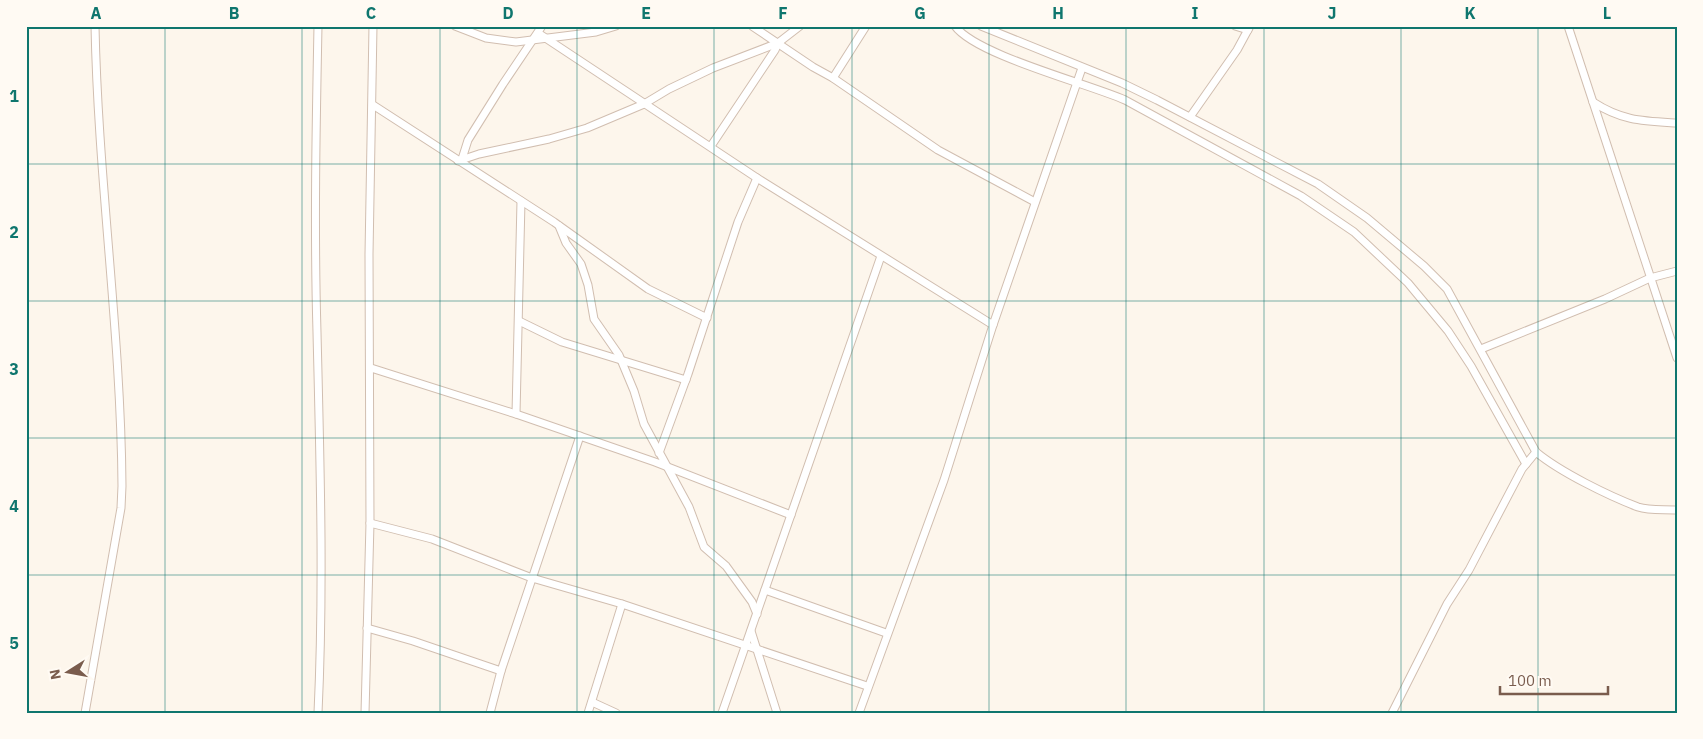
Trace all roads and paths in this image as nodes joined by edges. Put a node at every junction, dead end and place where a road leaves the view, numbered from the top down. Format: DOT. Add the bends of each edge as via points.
graph roads {
  1 [pos="95,26"];
  2 [pos="318,26"];
  3 [pos="373,26"];
  4 [pos="454,26"];
  5 [pos="616,26"];
  6 [pos="752,26"];
  7 [pos="800,26"];
  8 [pos="866,26"];
  9 [pos="955,26"];
  10 [pos="981,26"];
  11 [pos="1235,26"];
  12 [pos="1568,26"];
  13 [pos="1249,28"];
  14 [pos="540,30"];
  15 [pos="546,39"];
  16 [pos="533,41"];
  17 [pos="778,43"];
  18 [pos="1082,68"];
  19 [pos="833,78"];
  20 [pos="1077,81"];
  21 [pos="1593,102"];
  22 [pos="644,104"];
  23 [pos="373,105"];
  24 [pos="1190,117"];
  25 [pos="1677,123"];
  26 [pos="711,146"];
  27 [pos="460,160"];
  28 [pos="757,178"];
  29 [pos="521,201"];
  30 [pos="1035,202"];
  31 [pos="559,226"];
  32 [pos="881,256"];
  33 [pos="1677,272"];
  34 [pos="1650,278"];
  35 [pos="707,318"];
  36 [pos="519,321"];
  37 [pos="993,325"];
  38 [pos="1481,349"];
  39 [pos="1677,358"];
  40 [pos="621,361"];
  41 [pos="371,368"];
  42 [pos="686,380"];
  43 [pos="516,414"];
  44 [pos="580,436"];
  45 [pos="659,452"];
  46 [pos="1536,452"];
  47 [pos="656,462"];
  48 [pos="1526,464"];
  49 [pos="666,467"];
  50 [pos="1677,510"];
  51 [pos="791,515"];
  52 [pos="370,523"];
  53 [pos="532,578"];
  54 [pos="766,590"];
  55 [pos="622,604"];
  56 [pos="757,614"];
  57 [pos="367,628"];
  58 [pos="751,631"];
  59 [pos="886,633"];
  60 [pos="746,647"];
  61 [pos="758,650"];
  62 [pos="501,671"];
  63 [pos="868,686"];
  64 [pos="592,702"];
  65 [pos="85,713"];
  66 [pos="318,713"];
  67 [pos="365,713"];
  68 [pos="490,713"];
  69 [pos="588,713"];
  70 [pos="616,713"];
  71 [pos="722,713"];
  72 [pos="778,713"];
  73 [pos="859,713"];
  74 [pos="1392,713"];
  1 -- 65 [label="street" via="113,284 122,486 121,508"];
  2 -- 66 [label="street" via="315,198 320,425 321,657"];
  3 -- 23 [label="street"];
  4 -- 16 [label="street" via="505,42"];
  5 -- 15 [label="street"];
  6 -- 17 [label="street"];
  7 -- 17 [label="street"];
  8 -- 19 [label="street"];
  9 -- 20 [label="street" via="970,39 993,51"];
  10 -- 18 [label="street"];
  11 -- 13 [label="street"];
  12 -- 21 [label="street"];
  13 -- 24 [label="street"];
  14 -- 15 [label="street"];
  14 -- 16 [label="street"];
  15 -- 16 [label="street"];
  15 -- 22 [label="street"];
  16 -- 27 [label="street" via="468,140"];
  17 -- 19 [label="street"];
  17 -- 22 [label="street" via="713,68"];
  17 -- 26 [label="street"];
  18 -- 20 [label="street"];
  18 -- 24 [label="street" via="1122,83"];
  19 -- 30 [label="street" via="938,150"];
  20 -- 30 [label="street"];
  20 -- 48 [label="street" via="1124,100 1301,196 1354,232 1408,283 1448,331"];
  21 -- 25 [label="street" via="1629,120"];
  21 -- 34 [label="street"];
  22 -- 26 [label="street"];
  22 -- 27 [label="street" via="579,131"];
  23 -- 27 [label="street"];
  23 -- 41 [label="street" via="369,254"];
  24 -- 38 [label="street" via="1318,184 1367,218 1447,289"];
  26 -- 28 [label="street"];
  27 -- 29 [label="street"];
  28 -- 32 [label="street"];
  28 -- 35 [label="street" via="738,222"];
  29 -- 31 [label="street"];
  29 -- 36 [label="street"];
  30 -- 37 [label="street"];
  31 -- 35 [label="street" via="648,289"];
  31 -- 40 [label="street" via="581,264 594,319"];
  32 -- 37 [label="street"];
  32 -- 51 [label="street"];
  33 -- 34 [label="street"];
  34 -- 38 [label="street"];
  34 -- 39 [label="street"];
  35 -- 42 [label="street"];
  36 -- 40 [label="street" via="562,342"];
  36 -- 43 [label="street"];
  37 -- 59 [label="street" via="944,480"];
  38 -- 46 [label="street"];
  40 -- 42 [label="street"];
  40 -- 45 [label="street" via="644,424"];
  41 -- 43 [label="street"];
  41 -- 52 [label="street"];
  42 -- 45 [label="street"];
  43 -- 44 [label="street"];
  44 -- 47 [label="street"];
  44 -- 53 [label="street"];
  45 -- 47 [label="street"];
  45 -- 49 [label="street"];
  46 -- 48 [label="street"];
  46 -- 50 [label="street" via="1586,482 1640,507"];
  47 -- 49 [label="street"];
  48 -- 74 [label="street" via="1447,604"];
  49 -- 51 [label="street"];
  49 -- 56 [label="street" via="688,507 704,547 726,566"];
  51 -- 54 [label="street"];
  52 -- 53 [label="street" via="432,539"];
  52 -- 57 [label="street"];
  53 -- 55 [label="street"];
  53 -- 62 [label="street"];
  54 -- 56 [label="street"];
  54 -- 59 [label="street"];
  55 -- 60 [label="street"];
  55 -- 64 [label="street"];
  56 -- 58 [label="street"];
  57 -- 62 [label="street"];
  57 -- 67 [label="street"];
  58 -- 60 [label="street"];
  58 -- 61 [label="street"];
  59 -- 63 [label="street"];
  60 -- 61 [label="street"];
  60 -- 71 [label="street"];
  61 -- 63 [label="street"];
  61 -- 72 [label="street"];
  62 -- 68 [label="street"];
  63 -- 73 [label="street"];
  64 -- 69 [label="street"];
  64 -- 70 [label="street"];
}
